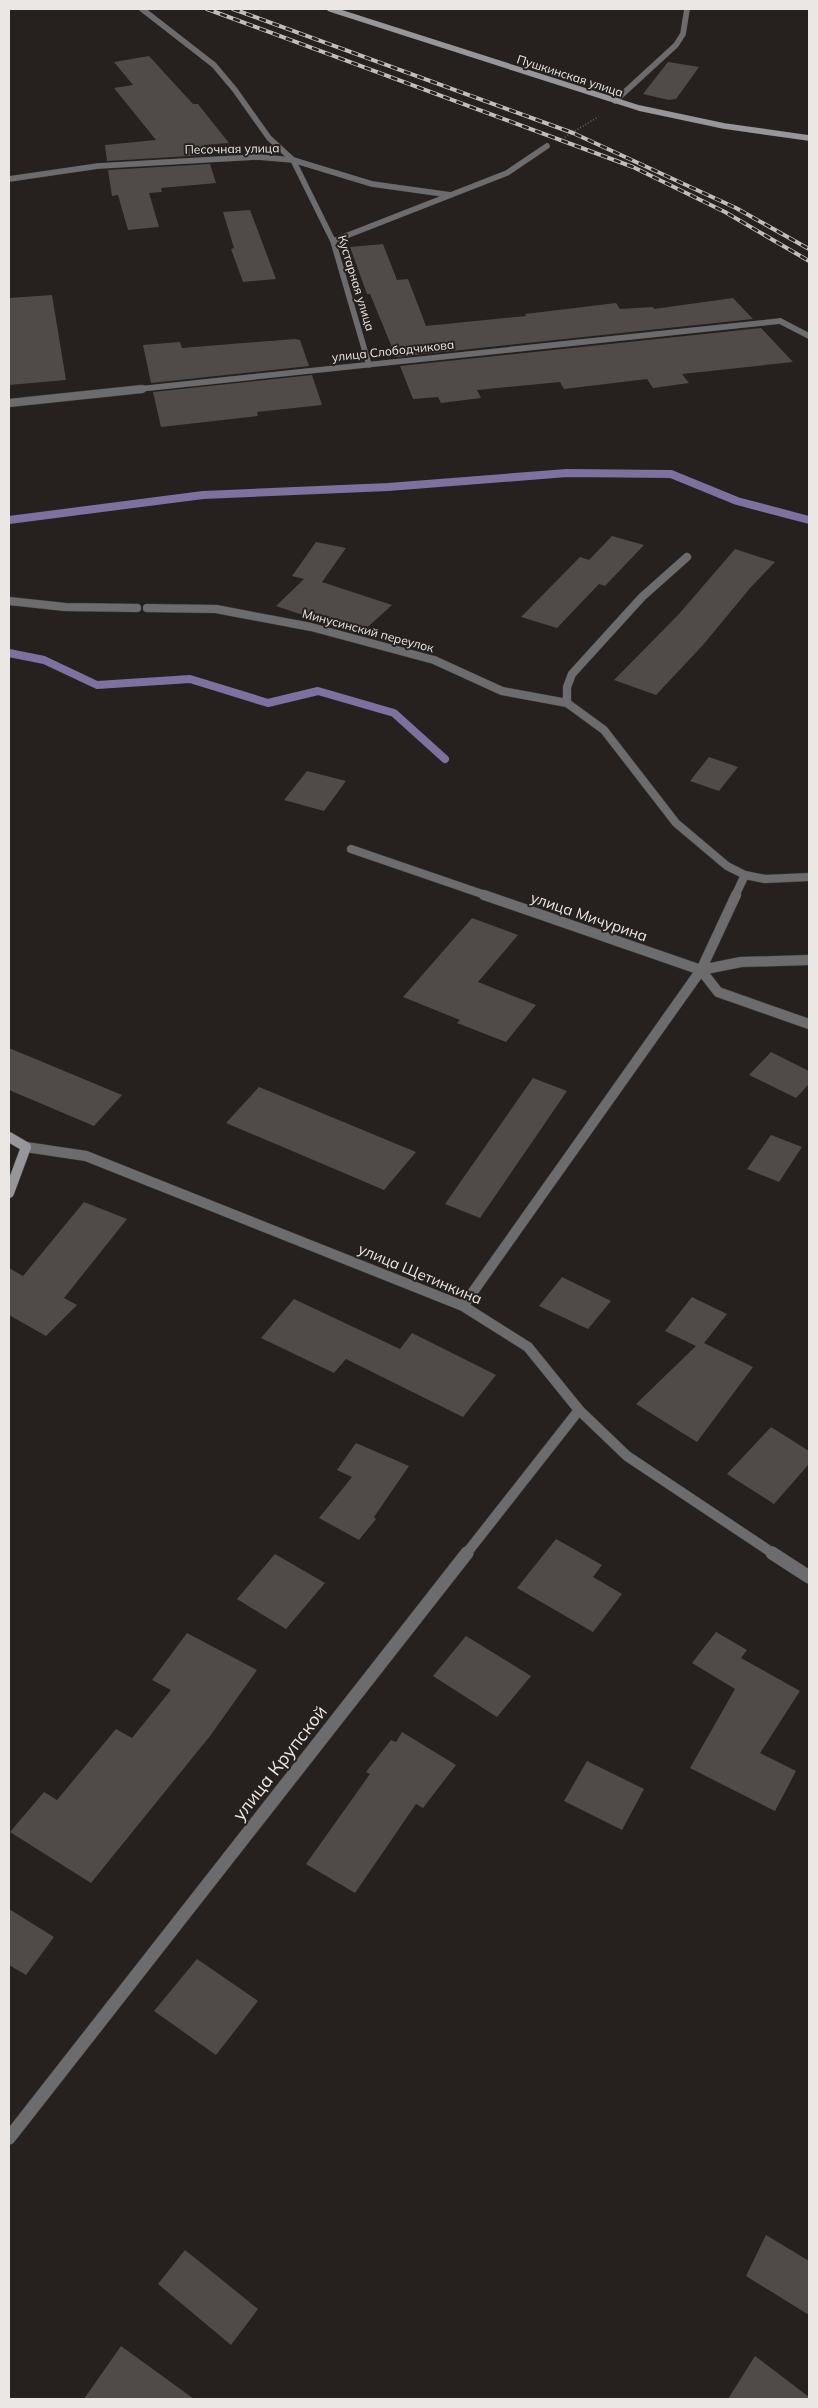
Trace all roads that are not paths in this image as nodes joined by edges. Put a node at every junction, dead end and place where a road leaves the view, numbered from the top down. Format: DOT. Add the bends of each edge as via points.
graph roads {
  1 [pos="142,9"];
  2 [pos="330,9"];
  3 [pos="687,9"];
  4 [pos="615,101"];
  5 [pos="809,138"];
  6 [pos="547,146"];
  7 [pos="293,160"];
  8 [pos="9,179"];
  9 [pos="451,195"];
  10 [pos="333,240"];
  11 [pos="809,336"];
  12 [pos="369,365"];
  13 [pos="9,403"];
  14 [pos="687,557"];
  15 [pos="9,601"];
  16 [pos="137,608"];
  17 [pos="147,608"];
  18 [pos="567,703"];
  19 [pos="351,849"];
  20 [pos="745,875"];
  21 [pos="809,877"];
  22 [pos="809,960"];
  23 [pos="701,970"];
  24 [pos="809,1024"];
  25 [pos="9,1137"];
  26 [pos="26,1147"];
  27 [pos="9,1193"];
  28 [pos="463,1306"];
  29 [pos="579,1410"];
  30 [pos="809,1576"];
  31 [pos="9,2138"];
  1 -- 7 [label="street, Кустарная улица" via="214,65 236,90 269,138"];
  2 -- 4 [label="street, Пушкинская улица"];
  3 -- 4 [label="street" via="683,34 676,44"];
  4 -- 5 [label="street, Пушкинская улица" via="724,126"];
  6 -- 9 [label="street" via="506,173"];
  7 -- 8 [label="street, Песочная улица" via="258,157 155,162 69,169"];
  7 -- 9 [label="street, Песочная улица" via="372,184"];
  7 -- 10 [label="street, Кустарная улица"];
  9 -- 10 [label="street"];
  10 -- 12 [label="street, Кустарная улица"];
  11 -- 12 [label="street, улица Слободчикова" via="780,321"];
  12 -- 13 [label="street, улица Слободчикова"];
  14 -- 18 [label="street" via="642,597 572,674 566,686"];
  15 -- 16 [label="street" via="65,608"];
  17 -- 18 [label="street, Минусинский переулок" via="216,609 275,619 412,652 502,691"];
  18 -- 20 [label="street, Минусинский переулок" via="604,730 676,823 727,866"];
  19 -- 23 [label="street, улица Мичурина"];
  20 -- 21 [label="street" via="765,879"];
  20 -- 23 [label="street"];
  22 -- 23 [label="street" via="741,962"];
  23 -- 24 [label="street" via="718,992"];
  23 -- 28 [label="street"];
  25 -- 26 [label="street, улица Щетинкина"];
  26 -- 27 [label="street"];
  26 -- 28 [label="street, улица Щетинкина" via="86,1156"];
  28 -- 29 [label="street, улица Щетинкина" via="528,1347"];
  29 -- 30 [label="street, улица Щетинкина" via="627,1456"];
  29 -- 31 [label="street, улица Крупской"];
}
